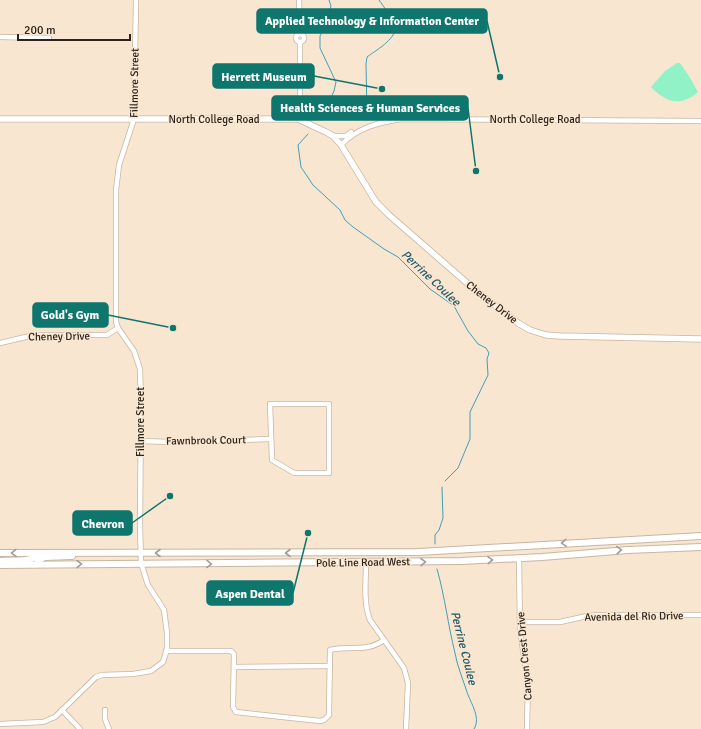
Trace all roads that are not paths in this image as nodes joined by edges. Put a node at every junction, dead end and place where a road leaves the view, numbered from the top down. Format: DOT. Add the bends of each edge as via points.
graph roads {
  1 [pos="136,0"];
  2 [pos="299,0"];
  3 [pos="0,37"];
  4 [pos="49,38"];
  5 [pos="0,119"];
  6 [pos="134,119"];
  7 [pos="298,119"];
  8 [pos="402,119"];
  9 [pos="701,121"];
  10 [pos="333,136"];
  11 [pos="341,145"];
  12 [pos="118,328"];
  13 [pos="701,339"];
  14 [pos="0,343"];
  15 [pos="271,439"];
  16 [pos="141,441"];
  17 [pos="701,536"];
  18 [pos="701,547"];
  19 [pos="0,553"];
  20 [pos="41,553"];
  21 [pos="93,553"];
  22 [pos="140,553"];
  23 [pos="519,558"];
  24 [pos="0,561"];
  25 [pos="366,562"];
  26 [pos="141,563"];
  27 [pos="36,564"];
  28 [pos="0,565"];
  29 [pos="701,615"];
  30 [pos="520,622"];
  31 [pos="384,640"];
  32 [pos="166,651"];
  33 [pos="330,666"];
  34 [pos="234,667"];
  35 [pos="62,710"];
  36 [pos="104,710"];
  37 [pos="0,724"];
  38 [pos="80,729"];
  39 [pos="109,729"];
  40 [pos="406,729"];
  41 [pos="527,729"];
  1 -- 6 [label="street, Fillmore Street"];
  2 -- 7 [label="street" via="300,34 304,38 300,42"];
  3 -- 4 [label="street"];
  5 -- 6 [label="main road, North College Road"];
  6 -- 7 [label="main road, North College Road"];
  6 -- 12 [label="street, Fillmore Street" via="119,165 116,190"];
  7 -- 10 [label="main road, North College Road"];
  8 -- 9 [label="street, North College Road"];
  8 -- 10 [label="street" via="375,121 346,136"];
  8 -- 11 [label="street, North College Road" via="386,121 363,129"];
  10 -- 11 [label="main road, North College Road"];
  11 -- 13 [label="main road, Cheney Drive" via="376,202 389,215 474,289 530,330 560,336"];
  12 -- 14 [label="street, Cheney Drive" via="107,335 34,335"];
  12 -- 16 [label="street, Fillmore Street" via="134,351 140,368"];
  15 -- 15 [label="street" via="270,404 329,404 329,473 294,473 272,460"];
  15 -- 16 [label="street, Fawnbrook Court"];
  16 -- 22 [label="street, Fillmore Street"];
  17 -- 22 [label="highway, Pole Line Road West, one-way" via="418,552"];
  23 -- 18 [label="highway, Pole Line Road West, one-way"];
  20 -- 19 [label="highway, Pole Line Road West, one-way"];
  20 -- 21 [label="highway, Pole Line Road West"];
  20 -- 24 [label="highway" via="31,560"];
  21 -- 22 [label="highway, Pole Line Road West"];
  21 -- 27 [label="highway" via="45,557"];
  22 -- 26 [label="street, Fillmore Street"];
  25 -- 23 [label="highway, Pole Line Road West, one-way"];
  23 -- 30 [label="street, Canyon Crest Drive"];
  26 -- 25 [label="highway, Pole Line Road West, one-way"];
  25 -- 31 [label="street" via="366,605 370,620"];
  27 -- 26 [label="highway, Pole Line Road West, one-way"];
  26 -- 32 [label="street, Fillmore Street" via="148,585 164,610"];
  27 -- 28 [label="highway, Pole Line Road West"];
  29 -- 30 [label="street, Avenida del Rio Drive" via="599,615 560,622"];
  30 -- 41 [label="street, Canyon Crest Drive" via="528,681"];
  31 -- 33 [label="street" via="368,648 330,650"];
  31 -- 40 [label="street" via="404,668 408,684"];
  32 -- 34 [label="street" via="230,651 234,654"];
  32 -- 35 [label="street, Fillmore Street" via="163,662 151,671 102,674 96,677"];
  33 -- 34 [label="street"];
  33 -- 34 [label="street" via="329,715 324,720 236,712 233,707"];
  35 -- 37 [label="street, Fillmore Street" via="50,720 43,722"];
  35 -- 38 [label="street"];
  36 -- 39 [label="street"];
}
